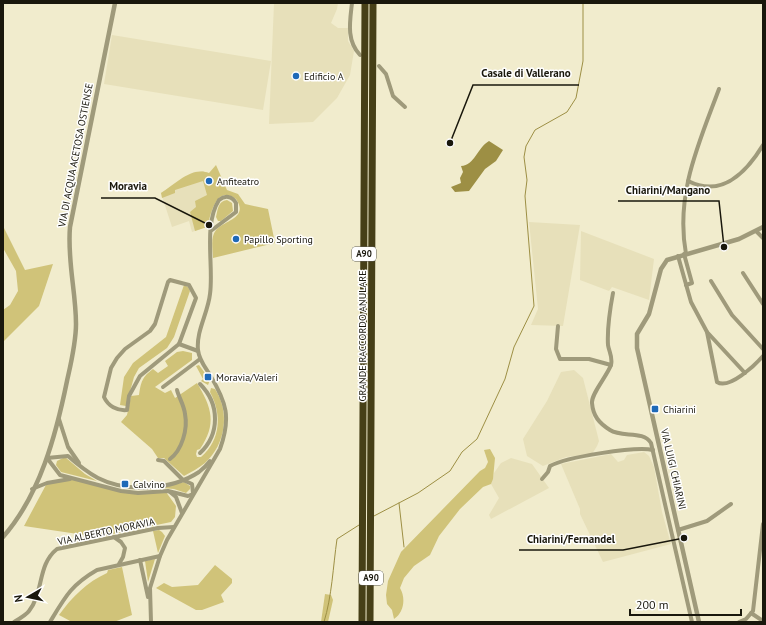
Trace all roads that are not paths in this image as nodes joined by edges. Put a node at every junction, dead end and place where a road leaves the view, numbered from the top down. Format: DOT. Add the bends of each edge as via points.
graph roads {
  1 [pos="115,3"];
  2 [pos="352,3"];
  3 [pos="361,3"];
  4 [pos="365,3"];
  5 [pos="373,3"];
  6 [pos="365,44"];
  7 [pos="360,55"];
  8 [pos="379,66"];
  9 [pos="718,89"];
  10 [pos="405,107"];
  11 [pos="763,145"];
  12 [pos="688,181"];
  13 [pos="763,227"];
  14 [pos="212,230"];
  15 [pos="756,232"];
  16 [pos="763,238"];
  17 [pos="685,254"];
  18 [pos="678,256"];
  19 [pos="743,273"];
  20 [pos="711,281"];
  21 [pos="686,285"];
  22 [pos="613,293"];
  23 [pos="763,304"];
  24 [pos="558,326"];
  25 [pos="707,332"];
  26 [pos="179,344"];
  27 [pos="763,349"];
  28 [pos="198,351"];
  29 [pos="763,356"];
  30 [pos="200,359"];
  31 [pos="611,365"];
  32 [pos="745,373"];
  33 [pos="215,383"];
  34 [pos="200,384"];
  35 [pos="163,387"];
  36 [pos="206,389"];
  37 [pos="177,390"];
  38 [pos="59,419"];
  39 [pos="653,450"];
  40 [pos="200,454"];
  41 [pos="215,456"];
  42 [pos="47,458"];
  43 [pos="170,459"];
  44 [pos="158,460"];
  45 [pos="83,468"];
  46 [pos="71,479"];
  47 [pos="542,479"];
  48 [pos="183,480"];
  49 [pos="32,490"];
  50 [pos="168,491"];
  51 [pos="193,493"];
  52 [pos="731,504"];
  53 [pos="182,513"];
  54 [pos="763,524"];
  55 [pos="174,528"];
  56 [pos="678,530"];
  57 [pos="5,532"];
  58 [pos="3,537"];
  59 [pos="113,537"];
  60 [pos="160,556"];
  61 [pos="140,560"];
  62 [pos="119,564"];
  63 [pos="150,604"];
  64 [pos="751,613"];
  65 [pos="763,621"];
  66 [pos="14,622"];
  67 [pos="50,622"];
  68 [pos="151,622"];
  69 [pos="362,622"];
  70 [pos="370,622"];
  71 [pos="692,622"];
  72 [pos="699,622"];
  73 [pos="739,622"];
  1 -- 38 [label="street, VIA DI ACQUA ACETOSA OSTIENSE" via="70,227 69,255 76,330"];
  2 -- 7 [label="street" via="350,39"];
  3 -- 6 [label="highway"];
  4 -- 6 [label="highway, GRANDE RACCORDO ANULARE / A90"];
  5 -- 70 [label="highway, GRANDE RACCORDO ANULARE / A90"];
  6 -- 69 [label="highway, GRANDE RACCORDO ANULARE / A90"];
  8 -- 10 [label="street" via="386,74 393,96"];
  9 -- 12 [label="street"];
  11 -- 12 [label="street" via="745,169 731,181 707,186"];
  12 -- 17 [label="street" via="683,212"];
  13 -- 15 [label="street, VIA LUIGI CHIARINI"];
  14 -- 14 [label="street" via="235,214 237,205 232,198 223,198 218,202"];
  14 -- 28 [label="street" via="210,293 199,334"];
  15 -- 16 [label="street"];
  15 -- 17 [label="street, VIA LUIGI CHIARINI"];
  17 -- 18 [label="street, VIA LUIGI CHIARINI"];
  17 -- 21 [label="street" via="692,283"];
  18 -- 21 [label="street"];
  18 -- 56 [label="street, VIA LUIGI CHIARINI" via="669,259 663,265 650,311 638,330 636,343"];
  19 -- 23 [label="street"];
  20 -- 27 [label="street" via="732,315"];
  21 -- 25 [label="street" via="694,308"];
  22 -- 31 [label="street" via="608,342 612,357"];
  24 -- 31 [label="street" via="556,349 560,359 588,359"];
  25 -- 32 [label="street"];
  25 -- 32 [label="street" via="718,383 727,382"];
  26 -- 26 [label="street" via="196,298 189,285 173,280 168,281 155,324 150,331 117,358 107,380 104,397 106,401 115,408 127,410 129,396 140,376"];
  26 -- 28 [label="street"];
  28 -- 30 [label="street"];
  29 -- 32 [label="street"];
  30 -- 33 [label="street"];
  30 -- 35 [label="street"];
  31 -- 39 [label="street" via="592,400 597,420 616,433 646,438 651,442"];
  33 -- 36 [label="street"];
  33 -- 41 [label="street" via="224,402 227,420 225,434"];
  34 -- 36 [label="street"];
  36 -- 40 [label="street" via="216,415 215,430 208,445"];
  37 -- 43 [label="street" via="186,415 185,432 177,455"];
  38 -- 42 [label="street, VIA DI ACQUA ACETOSA OSTIENSE"];
  38 -- 45 [label="street" via="72,456"];
  39 -- 47 [label="street" via="629,449 565,460 550,466"];
  39 -- 71 [label="street"];
  41 -- 48 [label="street" via="200,472"];
  41 -- 51 [label="street"];
  42 -- 45 [label="street" via="68,456"];
  42 -- 46 [label="street" via="60,475"];
  42 -- 49 [label="street, VIA DI ACQUA ACETOSA OSTIENSE"];
  44 -- 48 [label="street" via="164,461"];
  45 -- 48 [label="street" via="98,478 129,487 160,485"];
  46 -- 49 [label="street" via="47,483"];
  46 -- 50 [label="street" via="121,491"];
  48 -- 51 [label="street" via="192,484"];
  49 -- 57 [label="street, VIA DI ACQUA ACETOSA OSTIENSE" via="16,522"];
  50 -- 51 [label="street" via="188,496"];
  50 -- 53 [label="street" via="176,497"];
  51 -- 53 [label="street"];
  52 -- 56 [label="street" via="707,521"];
  53 -- 55 [label="street"];
  54 -- 64 [label="street"];
  55 -- 59 [label="street, VIA ALBERTO MORAVIA" via="158,528"];
  55 -- 60 [label="street"];
  56 -- 72 [label="street, VIA LUIGI CHIARINI"];
  57 -- 58 [label="street, VIA DI ACQUA ACETOSA OSTIENSE"];
  59 -- 62 [label="street" via="125,548"];
  59 -- 66 [label="street, VIA ALBERTO MORAVIA" via="61,548 48,556 29,611"];
  60 -- 61 [label="street"];
  60 -- 63 [label="street" via="150,588"];
  61 -- 62 [label="street"];
  61 -- 63 [label="street"];
  62 -- 67 [label="street" via="97,570 77,582"];
  63 -- 68 [label="street"];
  64 -- 65 [label="street"];
  64 -- 73 [label="street"];
}
